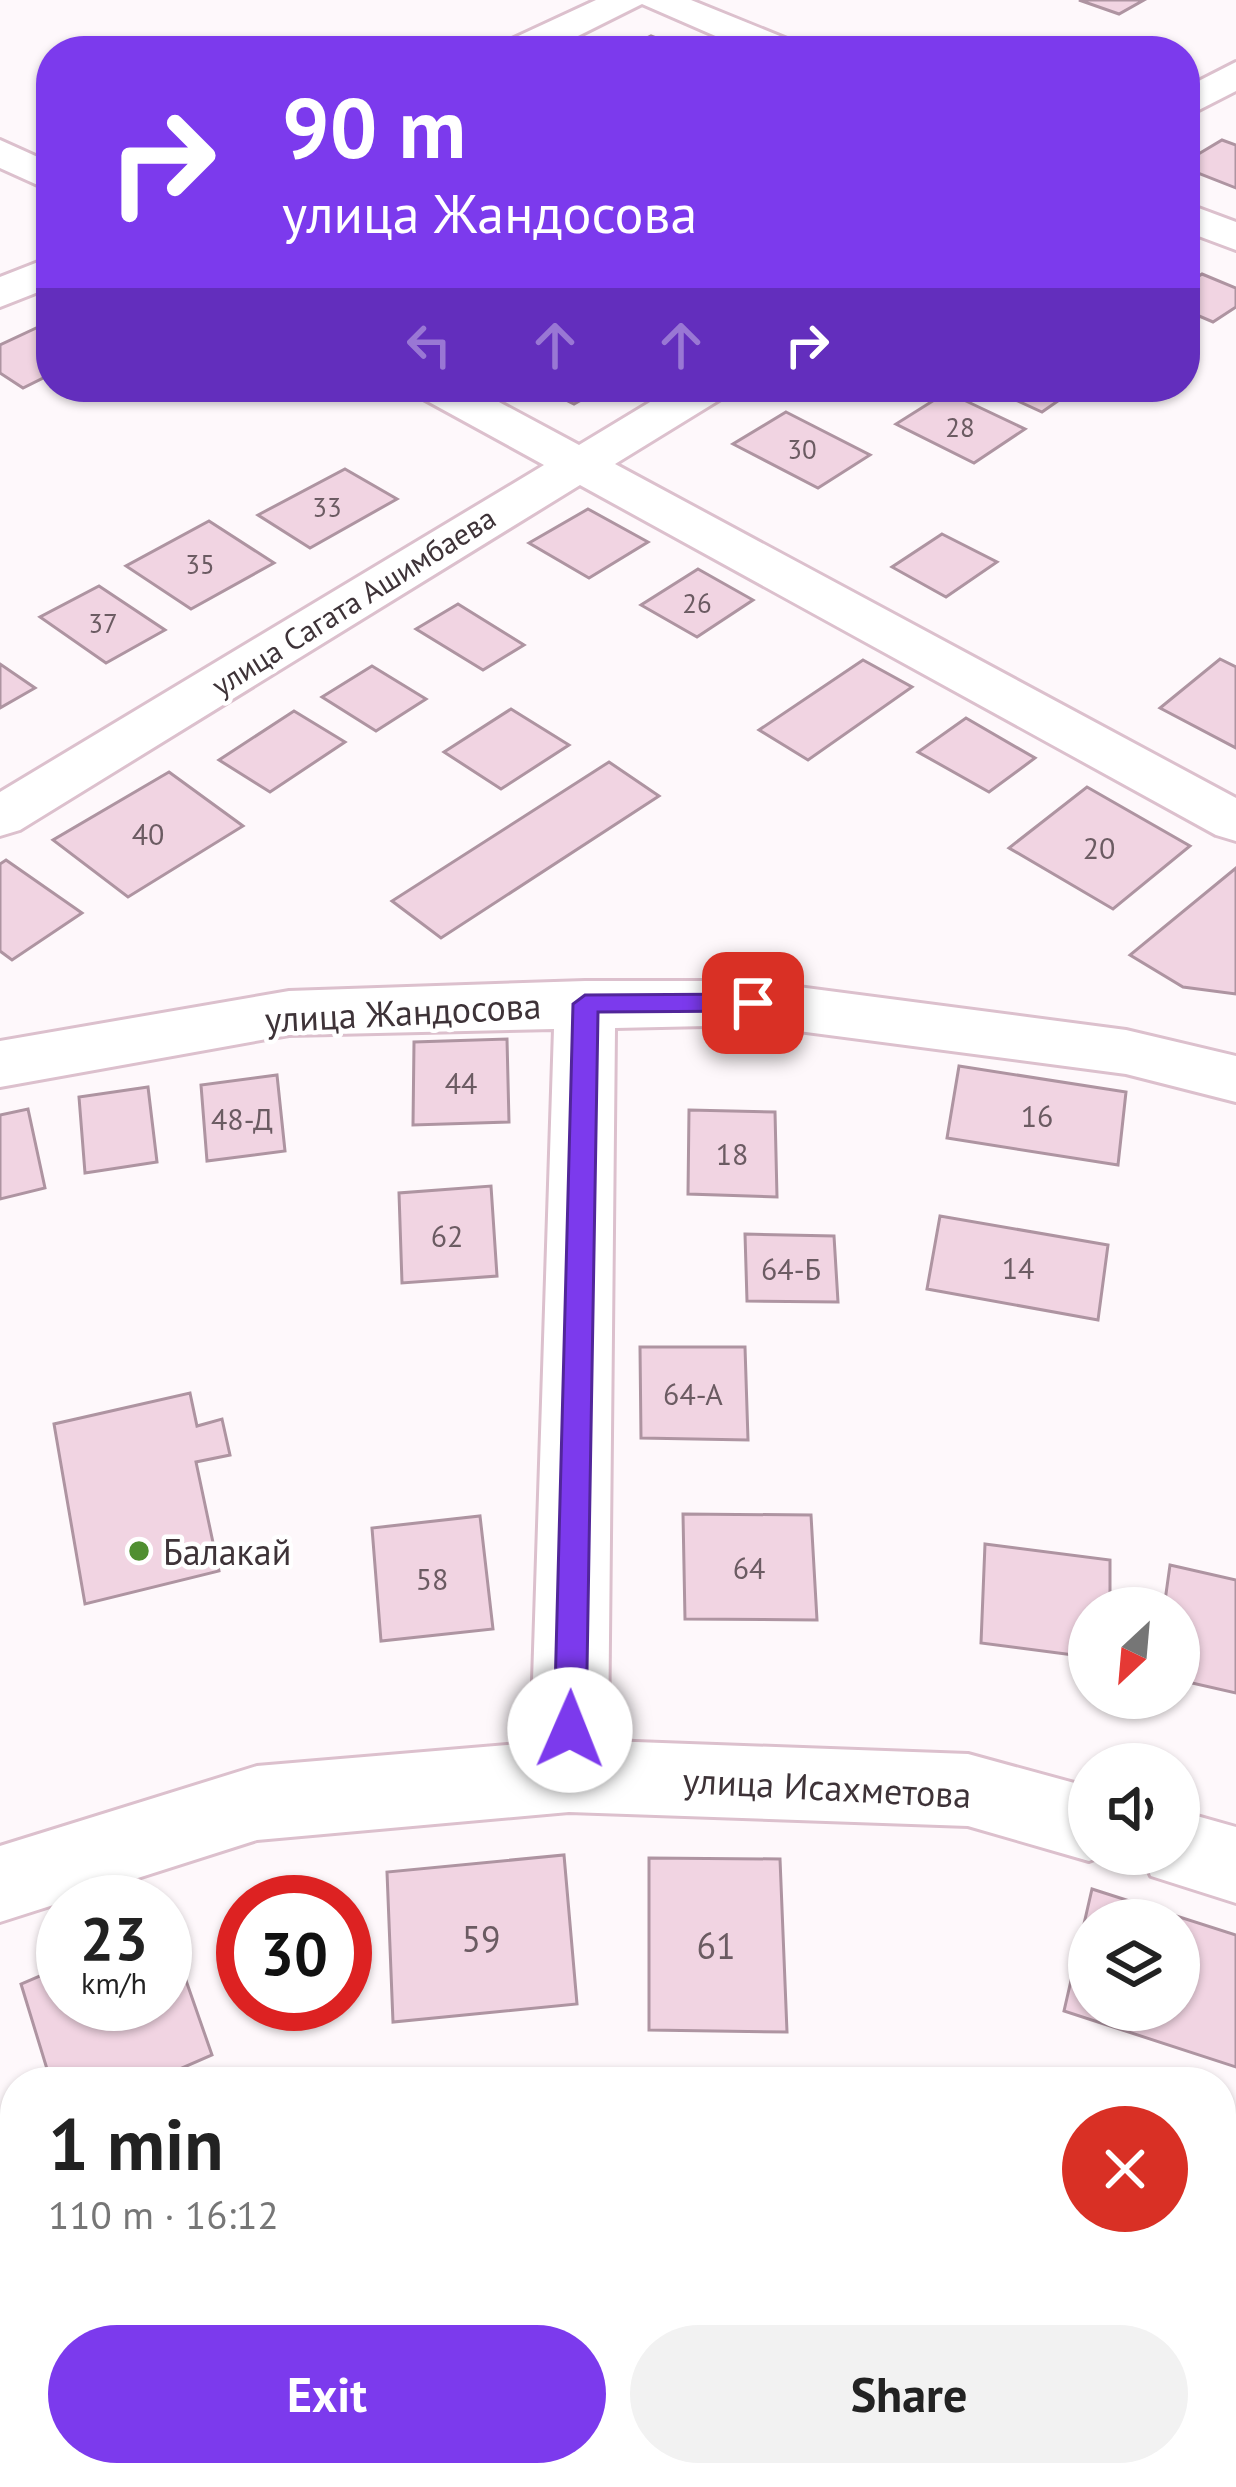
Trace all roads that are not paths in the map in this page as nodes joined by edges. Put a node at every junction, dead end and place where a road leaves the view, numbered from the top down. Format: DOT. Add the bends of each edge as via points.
graph roads {
  1 [pos="626,0"];
  2 [pos="658,0"];
  3 [pos="549,36"];
  4 [pos="746,36"];
  5 [pos="1236,74"];
  6 [pos="1200,96"];
  7 [pos="0,152"];
  8 [pos="36,171"];
  9 [pos="1200,222"];
  10 [pos="1236,237"];
  11 [pos="36,277"];
  12 [pos="0,294"];
  13 [pos="463,402"];
  14 [pos="682,402"];
  15 [pos="577,464"];
  16 [pos="0,817"];
  17 [pos="1236,822"];
  18 [pos="585,1004"];
  19 [pos="0,1064"];
  20 [pos="1236,1079"];
  21 [pos="569,1775"];
  22 [pos="1068,1817"];
  23 [pos="1200,1855"];
  24 [pos="1236,1865"];
  25 [pos="0,1885"];
  1 -- 3 [label="street"];
  2 -- 4 [label="street"];
  5 -- 6 [label="street"];
  7 -- 8 [label="street"];
  9 -- 10 [label="street"];
  11 -- 12 [label="street"];
  13 -- 15 [label="street"];
  14 -- 15 [label="street, улица Сагата Ашимбаева"];
  15 -- 16 [label="street, улица Сагата Ашимбаева"];
  15 -- 17 [label="street"];
  18 -- 19 [label="street, улица Жандосова" via="289,1013"];
  18 -- 20 [label="street, улица Жандосова" via="753,1003 1126,1052"];
  18 -- 21 [label="street"];
  21 -- 22 [label="street, улица Исахметова" via="968,1790"];
  21 -- 25 [label="street, улица Исахметова" via="257,1803"];
  23 -- 24 [label="street"];
}
